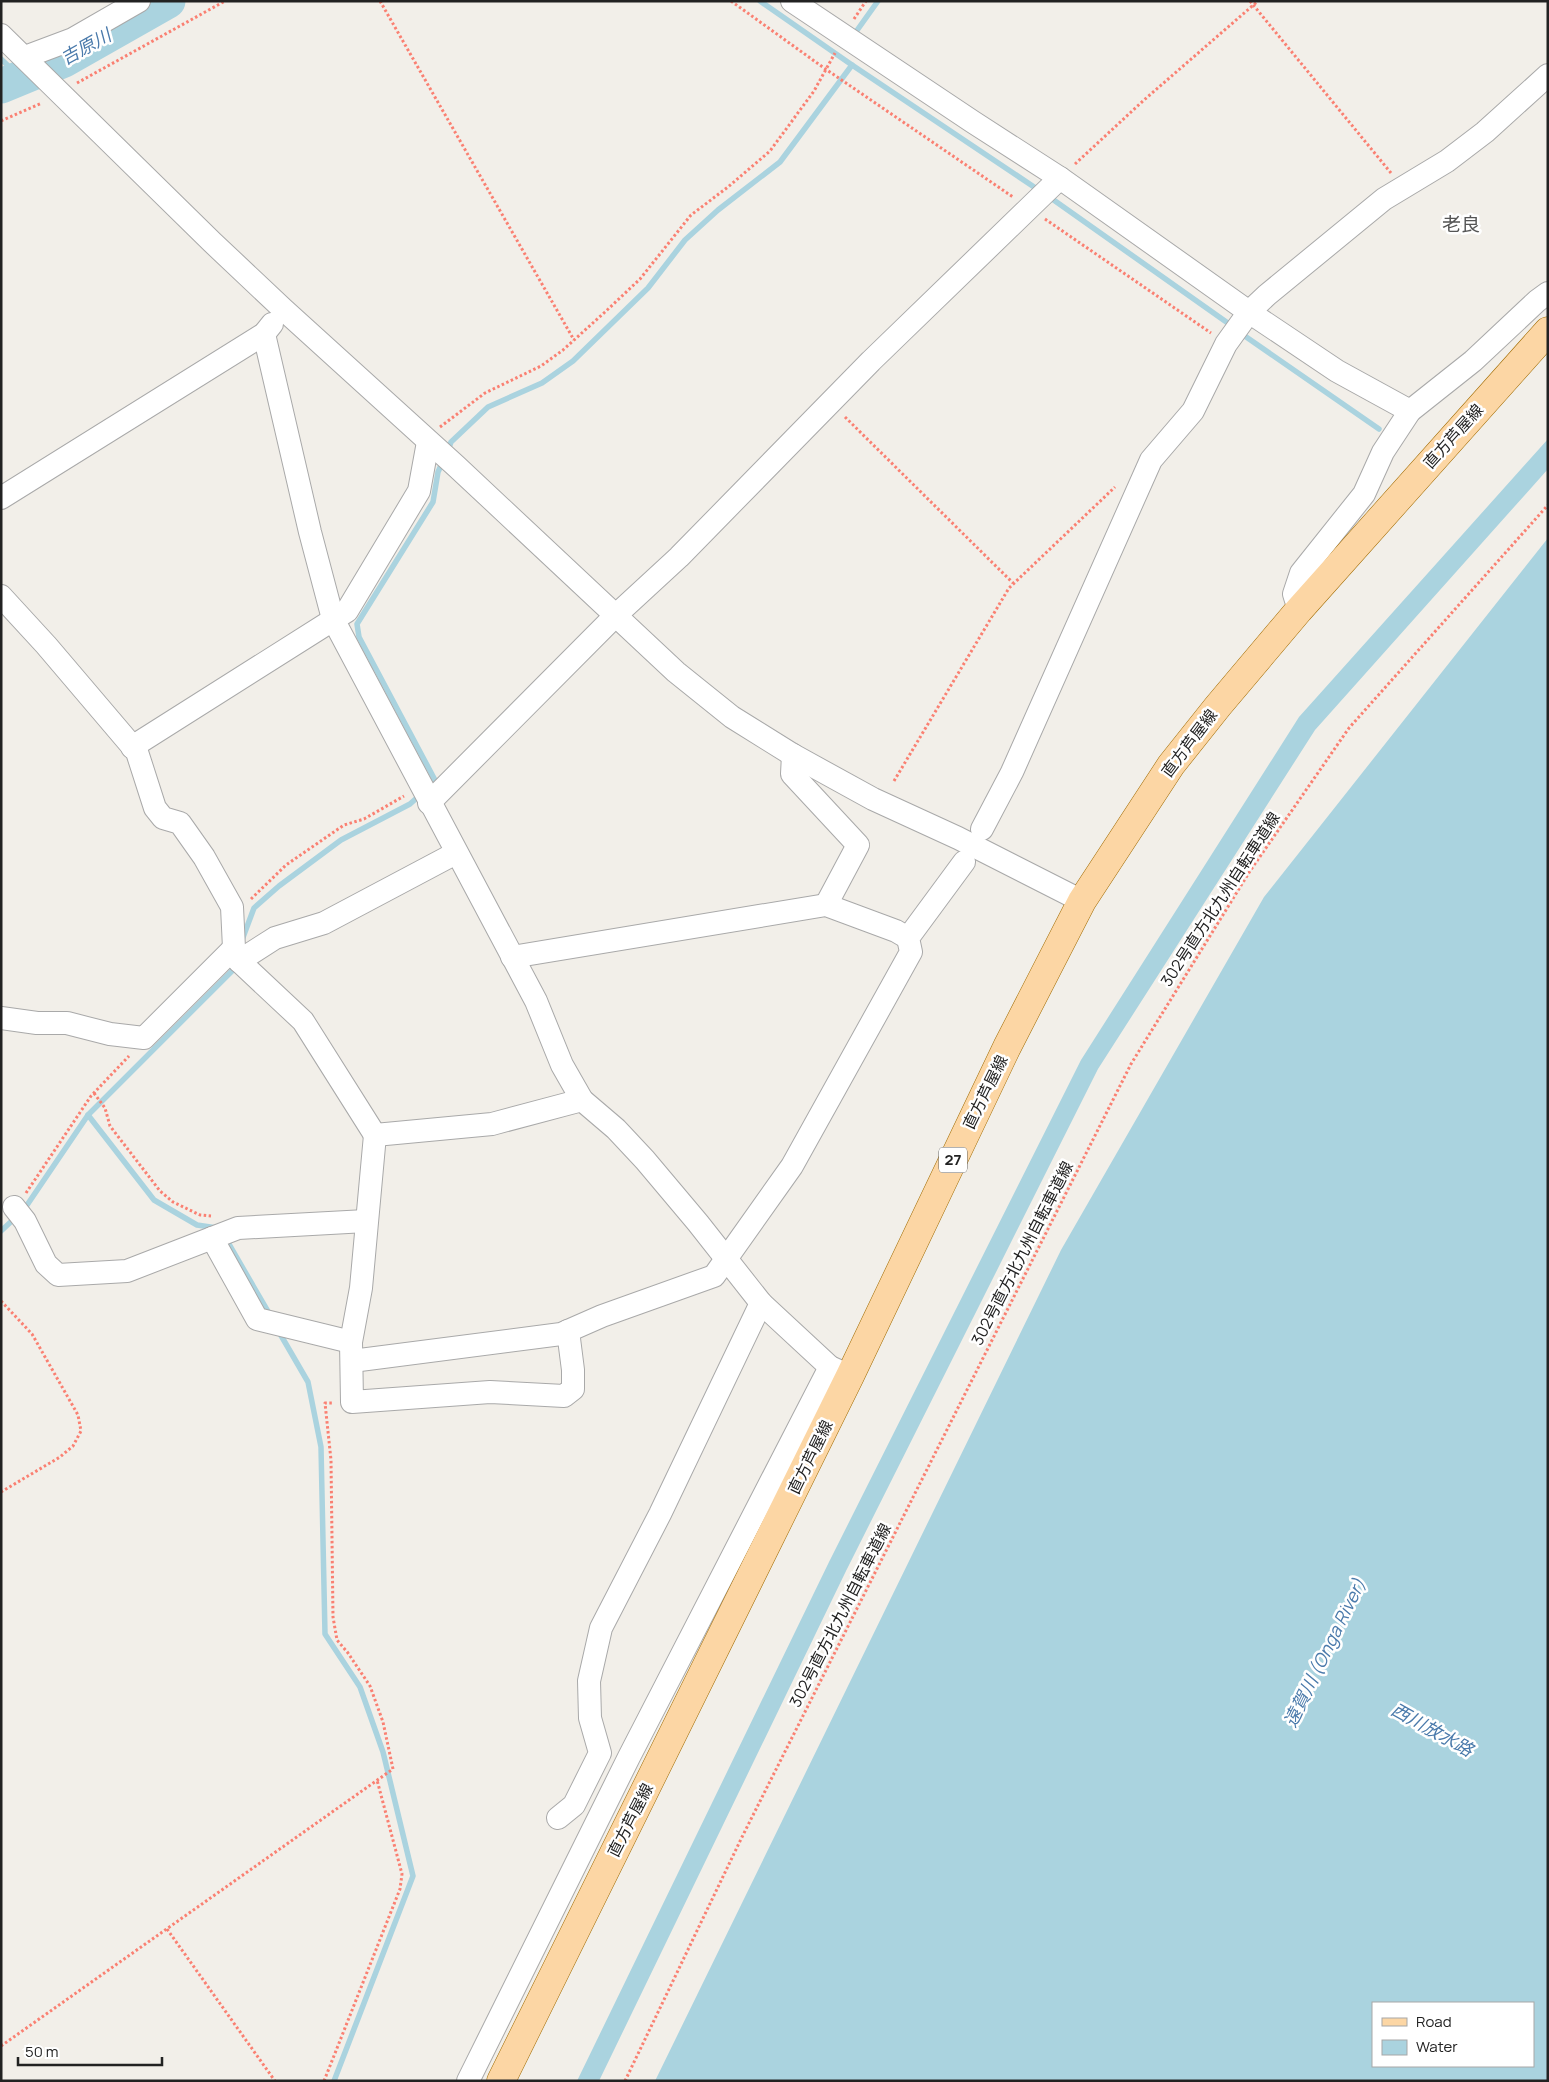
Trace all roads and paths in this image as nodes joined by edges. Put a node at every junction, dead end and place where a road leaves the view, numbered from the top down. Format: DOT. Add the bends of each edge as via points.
graph roads {
  1 [pos="139,1"];
  2 [pos="225,1"];
  3 [pos="380,1"];
  4 [pos="731,1"];
  5 [pos="792,1"];
  6 [pos="1250,1"];
  7 [pos="1258,1"];
  8 [pos="1253,5"];
  9 [pos="1,34"];
  10 [pos="844,37"];
  11 [pos="25,57"];
  12 [pos="824,68"];
  13 [pos="1548,75"];
  14 [pos="62,94"];
  15 [pos="1,121"];
  16 [pos="1060,178"];
  17 [pos="1403,187"];
  18 [pos="1548,293"];
  19 [pos="283,309"];
  20 [pos="1249,312"];
  21 [pos="1548,331"];
  22 [pos="264,334"];
  23 [pos="574,340"];
  24 [pos="830,402"];
  25 [pos="1410,411"];
  26 [pos="428,442"];
  27 [pos="1120,482"];
  28 [pos="1,498"];
  29 [pos="1548,505"];
  30 [pos="1014,583"];
  31 [pos="1,596"];
  32 [pos="1299,610"];
  33 [pos="615,616"];
  34 [pos="333,619"];
  35 [pos="132,747"];
  36 [pos="793,755"];
  37 [pos="894,781"];
  38 [pos="425,793"];
  39 [pos="982,829"];
  40 [pos="456,853"];
  41 [pos="964,862"];
  42 [pos="1082,901"];
  43 [pos="826,905"];
  44 [pos="233,918"];
  45 [pos="908,938"];
  46 [pos="236,954"];
  47 [pos="512,957"];
  48 [pos="1,1018"];
  49 [pos="144,1038"];
  50 [pos="94,1093"];
  51 [pos="582,1100"];
  52 [pos="375,1135"];
  53 [pos="14,1207"];
  54 [pos="366,1222"];
  55 [pos="221,1234"];
  56 [pos="726,1260"];
  57 [pos="1,1301"];
  58 [pos="761,1303"];
  59 [pos="568,1331"];
  60 [pos="351,1351"];
  61 [pos="840,1372"];
  62 [pos="352,1402"];
  63 [pos="1,1492"];
  64 [pos="600,1753"];
  65 [pos="378,1780"];
  66 [pos="617,1781"];
  67 [pos="558,1818"];
  68 [pos="167,1929"];
  69 [pos="1,2046"];
  70 [pos="275,2081"];
  71 [pos="324,2081"];
  72 [pos="468,2081"];
  73 [pos="500,2081"];
  74 [pos="625,2081"];
  1 -- 11 [label="street" via="73,39"];
  2 -- 14 [label="path"];
  3 -- 23 [label="path"];
  4 -- 12 [label="path"];
  5 -- 10 [label="street"];
  6 -- 8 [label="path"];
  7 -- 8 [label="path"];
  8 -- 16 [label="path"];
  8 -- 17 [label="path"];
  9 -- 11 [label="street"];
  10 -- 16 [label="street"];
  10 -- 23 [label="path" via="814,92 770,151 691,215 640,279"];
  11 -- 14 [label="street"];
  13 -- 17 [label="street" via="1485,132 1447,161"];
  14 -- 15 [label="path"];
  14 -- 19 [label="street"];
  16 -- 20 [label="street"];
  16 -- 24 [label="street"];
  17 -- 20 [label="street" via="1384,199"];
  18 -- 25 [label="street"];
  19 -- 22 [label="street"];
  19 -- 26 [label="street"];
  20 -- 25 [label="street" via="1337,371"];
  20 -- 39 [label="street" via="1226,344 1193,411 1151,460 1012,772"];
  21 -- 32 [label="main road, 直方芦屋線 / 27"];
  22 -- 28 [label="street"];
  22 -- 34 [label="street"];
  23 -- 26 [label="path" via="541,366 485,393 437,429"];
  24 -- 30 [label="path"];
  24 -- 33 [label="street" via="679,557"];
  25 -- 32 [label="street" via="1383,452 1364,494 1301,573 1294,594"];
  26 -- 33 [label="street"];
  26 -- 34 [label="street" via="419,491 347,610"];
  27 -- 30 [label="path"];
  29 -- 74 [label="path, 302号直方北九州自転車道線" via="1349,728 1250,872 1131,1064 741,1839"];
  30 -- 37 [label="path" via="982,630"];
  31 -- 35 [label="street"];
  32 -- 42 [label="main road, 直方芦屋線 / 27" via="1171,765"];
  33 -- 36 [label="street" via="732,718"];
  33 -- 38 [label="street"];
  34 -- 35 [label="street"];
  34 -- 38 [label="street"];
  35 -- 44 [label="street" via="137,752 155,808 163,818 180,823 232,907"];
  36 -- 42 [label="street" via="873,799"];
  36 -- 43 [label="street" via="792,774 858,845"];
  38 -- 40 [label="street"];
  38 -- 44 [label="path" via="401,798 364,819 344,825 286,865"];
  40 -- 46 [label="street" via="324,923"];
  40 -- 47 [label="street"];
  41 -- 45 [label="street"];
  42 -- 61 [label="main road, 直方芦屋線 / 27"];
  43 -- 45 [label="street"];
  43 -- 47 [label="street"];
  44 -- 46 [label="street"];
  45 -- 56 [label="street" via="911,952 792,1166"];
  46 -- 49 [label="street"];
  46 -- 52 [label="street" via="303,1021"];
  47 -- 51 [label="street" via="536,1001 562,1066"];
  48 -- 49 [label="street" via="67,1023 110,1034"];
  49 -- 50 [label="path"];
  50 -- 53 [label="path"];
  50 -- 55 [label="path" via="105,1108 110,1126 160,1191 173,1202 200,1215 224,1217"];
  51 -- 52 [label="street" via="492,1124"];
  51 -- 56 [label="street" via="645,1160"];
  52 -- 54 [label="street"];
  53 -- 55 [label="street" via="25,1221 46,1264 58,1275 127,1271"];
  54 -- 55 [label="street" via="238,1228"];
  54 -- 60 [label="street" via="361,1288"];
  55 -- 60 [label="street" via="257,1319"];
  56 -- 58 [label="street"];
  56 -- 59 [label="street" via="714,1276"];
  57 -- 63 [label="path" via="32,1334 78,1415 81,1430 73,1446 60,1457"];
  58 -- 61 [label="street"];
  58 -- 64 [label="street" via="660,1514 601,1628 589,1681 590,1718"];
  59 -- 60 [label="street" via="541,1337"];
  59 -- 62 [label="street" via="573,1389 564,1396 490,1392"];
  60 -- 62 [label="street"];
  61 -- 66 [label="street"];
  61 -- 73 [label="main road, 直方芦屋線 / 27"];
  62 -- 65 [label="path" via="325,1403 331,1460 333,1617 337,1640 370,1686 383,1722 392,1769"];
  64 -- 66 [label="street"];
  64 -- 67 [label="street" via="574,1805"];
  65 -- 68 [label="path"];
  65 -- 71 [label="path" via="402,1874 400,1889"];
  66 -- 72 [label="street"];
  68 -- 69 [label="path"];
  68 -- 70 [label="path"];
}
